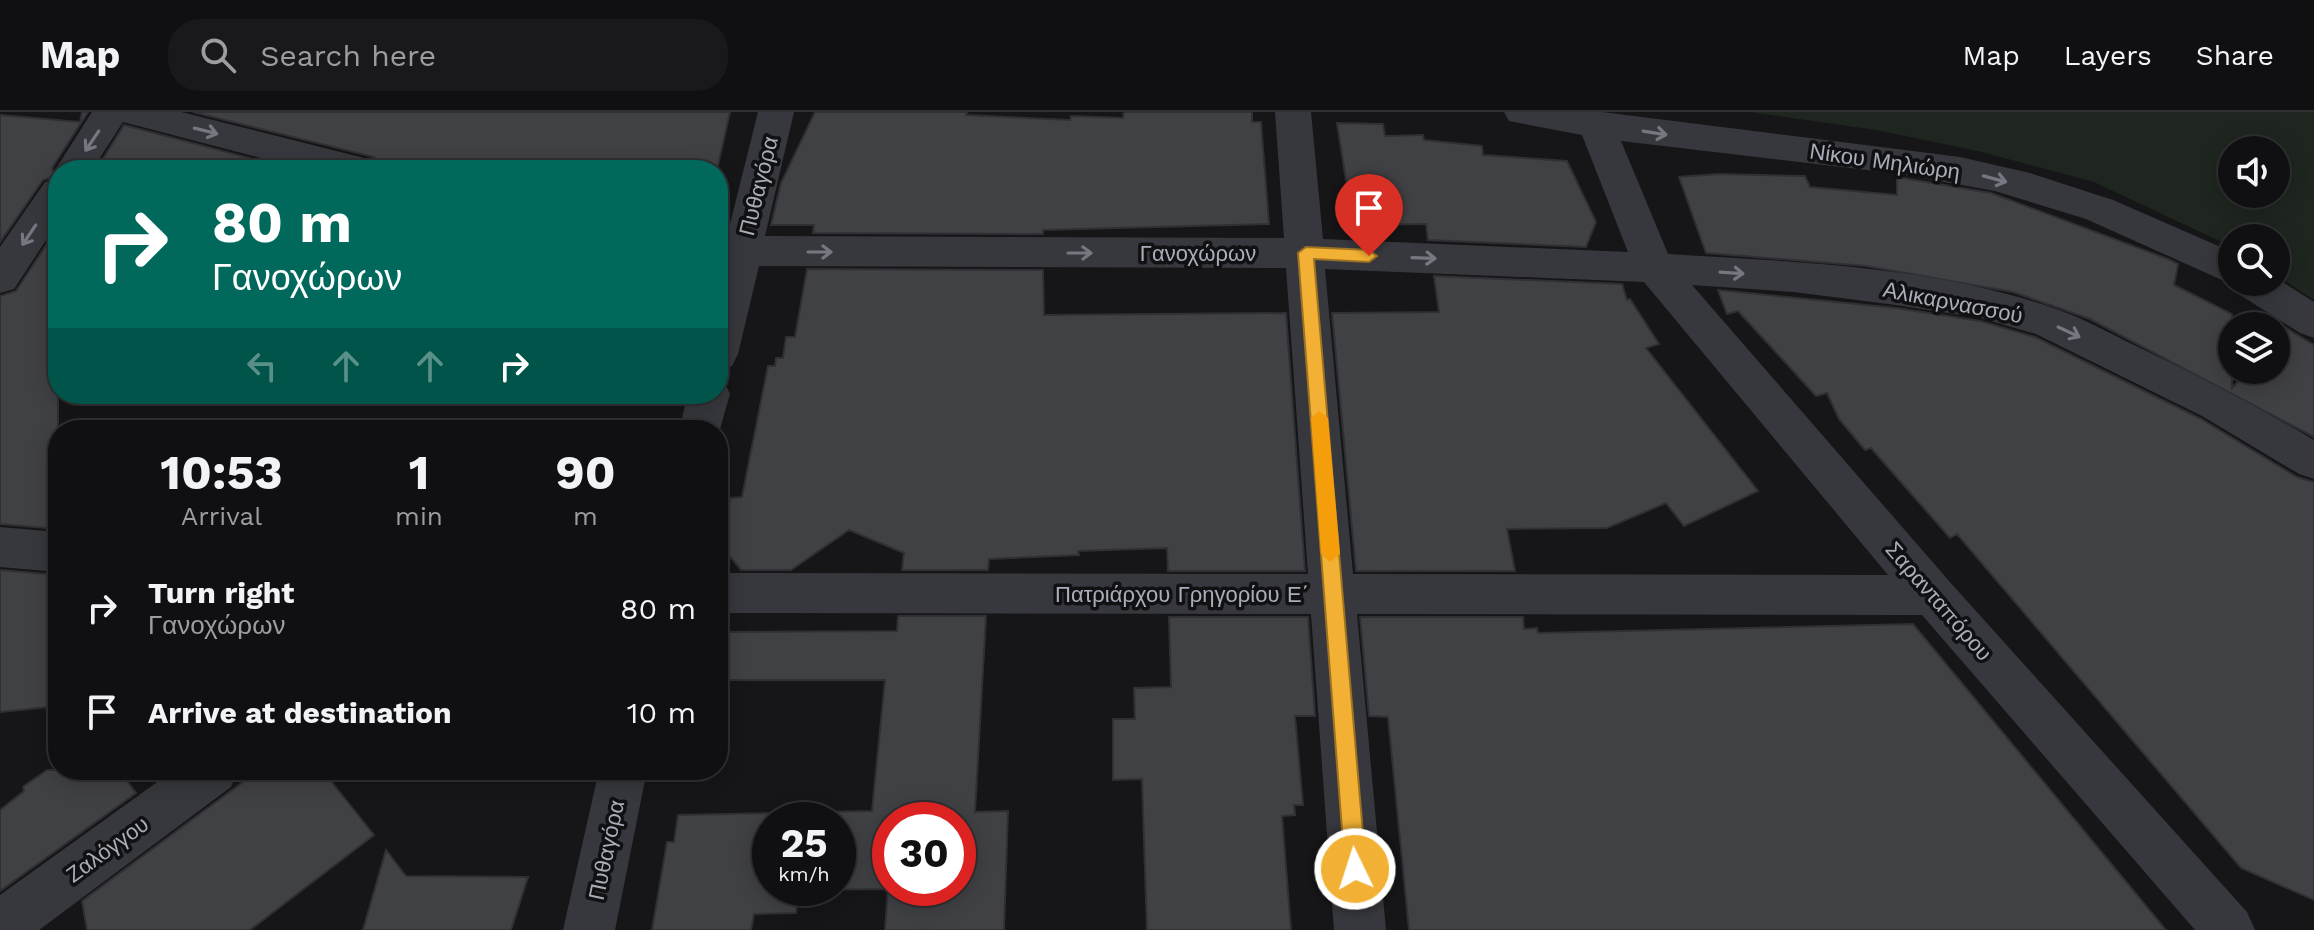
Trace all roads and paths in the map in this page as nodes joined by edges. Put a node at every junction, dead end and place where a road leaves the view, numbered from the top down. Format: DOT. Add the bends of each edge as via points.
graph roads {
  1 [pos="111,112"];
  2 [pos="130,112"];
  3 [pos="776,112"];
  4 [pos="1293,112"];
  5 [pos="1522,112"];
  6 [pos="1596,123"];
  7 [pos="80,160"];
  8 [pos="320,160"];
  9 [pos="48,207"];
  10 [pos="730,252"];
  11 [pos="1306,253"];
  12 [pos="2218,264"];
  13 [pos="1654,268"];
  14 [pos="0,278"];
  15 [pos="2273,296"];
  16 [pos="2314,322"];
  17 [pos="2314,461"];
  18 [pos="0,547"];
  19 [pos="48,551"];
  20 [pos="728,593"];
  21 [pos="1334,594"];
  22 [pos="1933,595"];
  23 [pos="200,780"];
  24 [pos="621,780"];
  25 [pos="0,927"];
  26 [pos="589,930"];
  27 [pos="1360,930"];
  28 [pos="2229,930"];
  1 -- 7 [label="street, one-way"];
  2 -- 8 [label="street, one-way"];
  3 -- 10 [label="street, Πυθαγόρα"];
  4 -- 11 [label="street"];
  5 -- 6 [label="street, Νίκου Μηλιώρη"];
  6 -- 12 [label="street, Νίκου Μηλιώρη, one-way" via="1964,171 2059,196"];
  6 -- 13 [label="street, Σαρανταπόρου"];
  9 -- 14 [label="street, one-way"];
  10 -- 11 [label="street, Γανοχώρων, one-way"];
  11 -- 13 [label="street, Γανοχώρων, one-way"];
  11 -- 21 [label="street"];
  13 -- 17 [label="street, Αλικαρνασσού, one-way" via="1896,290 1981,303 2048,322 2217,404"];
  13 -- 22 [label="street, Σαρανταπόρου"];
  15 -- 16 [label="street"];
  18 -- 19 [label="street"];
  20 -- 21 [label="street, Πατριάρχου Γρηγορίου Ε΄"];
  21 -- 22 [label="street, Πατριάρχου Γρηγορίου Ε΄"];
  21 -- 27 [label="street"];
  22 -- 28 [label="street, Σαρανταπόρου"];
  23 -- 25 [label="street, Ζαλόγγου"];
  24 -- 26 [label="street, Πυθαγόρα"];
}
